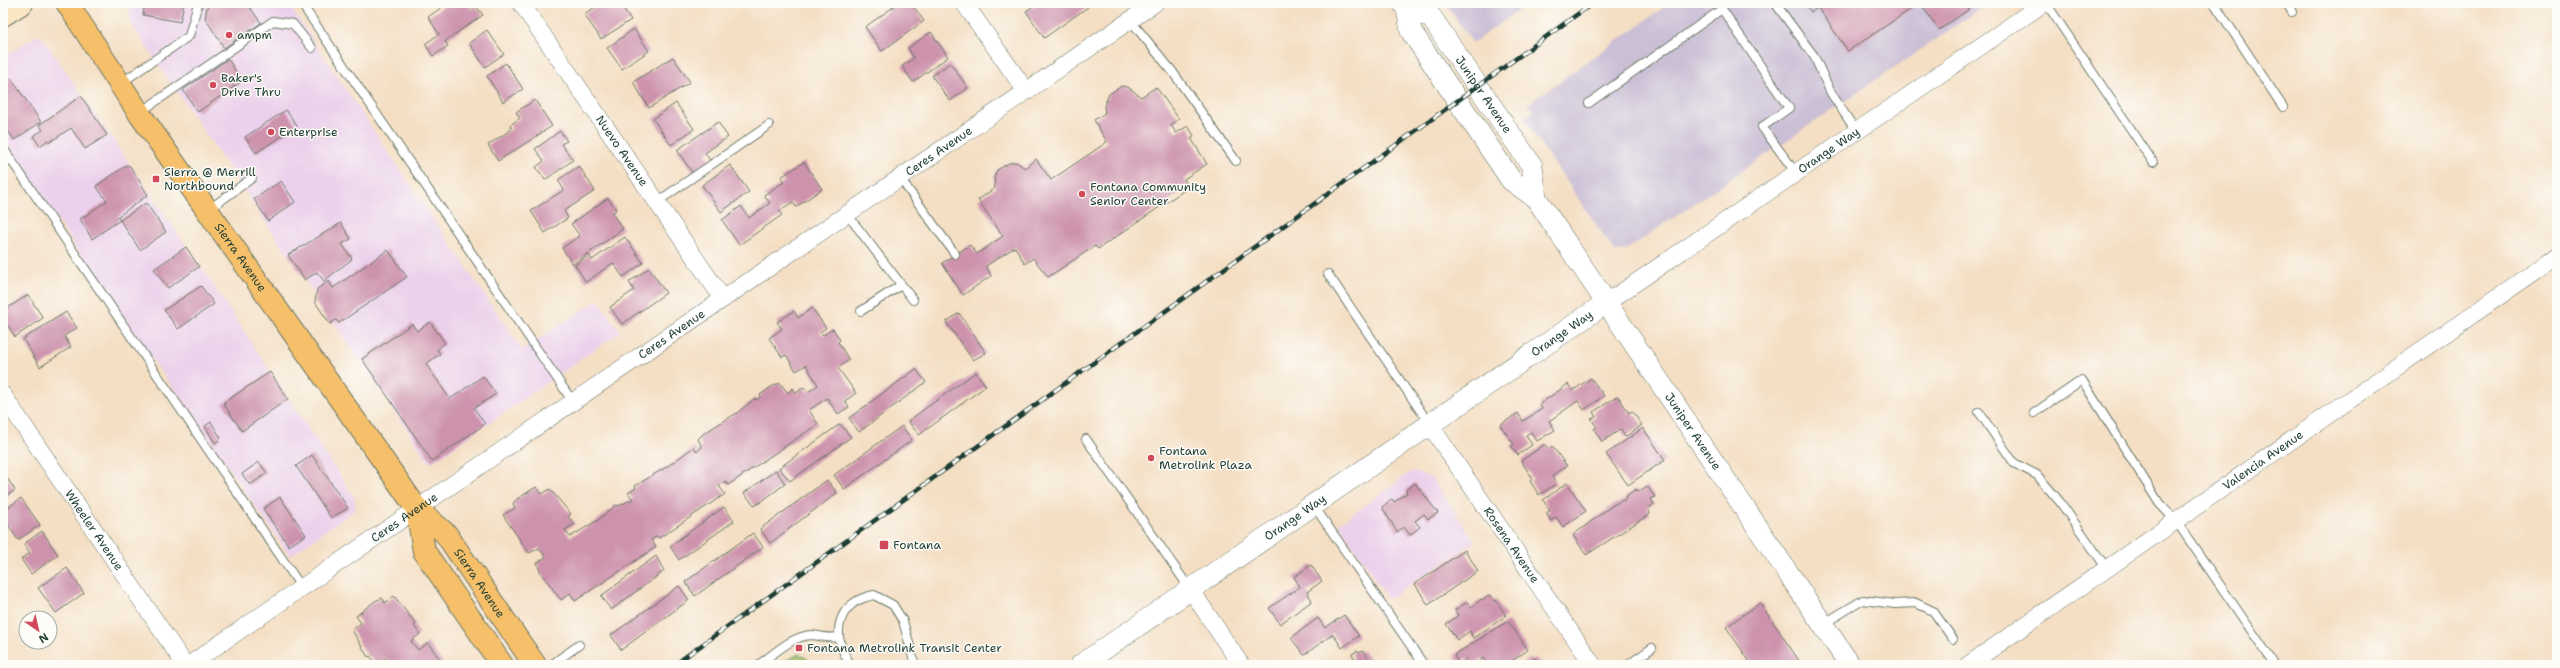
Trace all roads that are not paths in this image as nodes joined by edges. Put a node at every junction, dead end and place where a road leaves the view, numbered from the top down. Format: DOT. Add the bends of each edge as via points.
graph roads {
  1 [pos="22,3"];
  2 [pos="67,3"];
  3 [pos="198,3"];
  4 [pos="301,3"];
  5 [pos="521,3"];
  6 [pos="964,3"];
  7 [pos="1155,3"];
  8 [pos="1776,3"];
  9 [pos="2045,3"];
  10 [pos="2214,3"];
  11 [pos="2287,3"];
  12 [pos="1405,6"];
  13 [pos="2292,12"];
  14 [pos="3,15"];
  15 [pos="1130,20"];
  16 [pos="312,48"];
  17 [pos="120,84"];
  18 [pos="1026,91"];
  19 [pos="1589,102"];
  20 [pos="2283,107"];
  21 [pos="139,113"];
  22 [pos="769,125"];
  23 [pos="1856,132"];
  24 [pos="3,148"];
  25 [pos="1236,161"];
  26 [pos="2153,162"];
  27 [pos="1796,173"];
  28 [pos="252,178"];
  29 [pos="900,178"];
  30 [pos="657,202"];
  31 [pos="207,210"];
  32 [pos="848,214"];
  33 [pos="956,254"];
  34 [pos="2557,256"];
  35 [pos="1328,274"];
  36 [pos="901,285"];
  37 [pos="723,299"];
  38 [pos="913,300"];
  39 [pos="1606,303"];
  40 [pos="861,311"];
  41 [pos="3,395"];
  42 [pos="573,402"];
  43 [pos="1979,412"];
  44 [pos="2034,413"];
  45 [pos="1430,425"];
  46 [pos="1086,439"];
  47 [pos="1314,505"];
  48 [pos="417,509"];
  49 [pos="2176,521"];
  50 [pos="2107,569"];
  51 [pos="302,588"];
  52 [pos="1191,590"];
  53 [pos="1822,624"];
  54 [pos="839,637"];
  55 [pos="1953,639"];
  56 [pos="579,645"];
  57 [pos="1652,648"];
  58 [pos="185,665"];
  59 [pos="189,665"];
  60 [pos="502,665"];
  61 [pos="535,665"];
  62 [pos="551,665"];
  63 [pos="758,665"];
  64 [pos="851,665"];
  65 [pos="915,665"];
  66 [pos="1081,665"];
  67 [pos="1241,665"];
  68 [pos="1424,665"];
  69 [pos="1593,665"];
  70 [pos="1628,665"];
  71 [pos="1850,665"];
  72 [pos="1968,665"];
  73 [pos="2275,665"];
  1 -- 14 [label="main road"];
  2 -- 17 [label="main road, Sierra Avenue"];
  3 -- 17 [label="lane" via="189,36"];
  4 -- 42 [label="lane"];
  5 -- 30 [label="street, Nuevo Avenue"];
  6 -- 18 [label="street"];
  7 -- 15 [label="street, Ceres Avenue"];
  8 -- 23 [label="lane" via="1814,56 1831,93"];
  9 -- 23 [label="street, Orange Way"];
  9 -- 26 [label="lane"];
  10 -- 20 [label="lane"];
  11 -- 13 [label="lane"];
  12 -- 39 [label="street, Juniper Avenue" via="1411,30 1511,180 1536,198"];
  15 -- 18 [label="street, Ceres Avenue"];
  15 -- 25 [label="lane" via="1172,71"];
  16 -- 21 [label="lane" via="293,24 273,21"];
  17 -- 21 [label="main road, Sierra Avenue"];
  18 -- 29 [label="street, Ceres Avenue"];
  19 -- 27 [label="lane" via="1722,9 1789,108 1762,127"];
  21 -- 31 [label="main road, Sierra Avenue"];
  22 -- 30 [label="lane"];
  23 -- 27 [label="street, Orange Way"];
  24 -- 51 [label="lane"];
  27 -- 39 [label="street, Orange Way"];
  28 -- 31 [label="lane"];
  29 -- 32 [label="street, Ceres Avenue"];
  29 -- 33 [label="lane"];
  30 -- 37 [label="street, Nuevo Avenue"];
  31 -- 48 [label="main road, Sierra Avenue"];
  32 -- 36 [label="lane"];
  32 -- 37 [label="street, Ceres Avenue"];
  34 -- 49 [label="street, Valencia Avenue"];
  35 -- 45 [label="lane"];
  36 -- 38 [label="lane"];
  36 -- 40 [label="lane"];
  37 -- 42 [label="street, Ceres Avenue"];
  39 -- 45 [label="street, Orange Way"];
  39 -- 53 [label="street, Juniper Avenue"];
  41 -- 58 [label="street, Wheeler Avenue"];
  42 -- 48 [label="street, Ceres Avenue"];
  43 -- 50 [label="lane" via="2014,463 2037,475 2060,502"];
  44 -- 49 [label="lane" via="2082,380 2159,503"];
  45 -- 47 [label="street, Orange Way"];
  45 -- 69 [label="street, Rosena Avenue"];
  46 -- 52 [label="lane"];
  47 -- 52 [label="street, Orange Way"];
  47 -- 68 [label="lane"];
  48 -- 51 [label="street, Ceres Avenue"];
  48 -- 60 [label="main road, Sierra Avenue" via="424,551"];
  48 -- 61 [label="main road, Sierra Avenue" via="446,534"];
  49 -- 50 [label="street, Valencia Avenue"];
  49 -- 73 [label="lane"];
  50 -- 72 [label="street, Valencia Avenue"];
  51 -- 59 [label="street, Ceres Avenue"];
  52 -- 66 [label="street, Orange Way"];
  52 -- 67 [label="street"];
  53 -- 55 [label="lane" via="1863,600 1895,604 1916,603 1932,611"];
  53 -- 71 [label="street, Juniper Avenue"];
  54 -- 63 [label="lane" via="830,639 811,635 794,640"];
  54 -- 64 [label="lane" via="845,658"];
  54 -- 65 [label="lane" via="840,621 848,605 874,595 893,605 903,621"];
  56 -- 62 [label="lane"];
  57 -- 70 [label="lane"];
}
